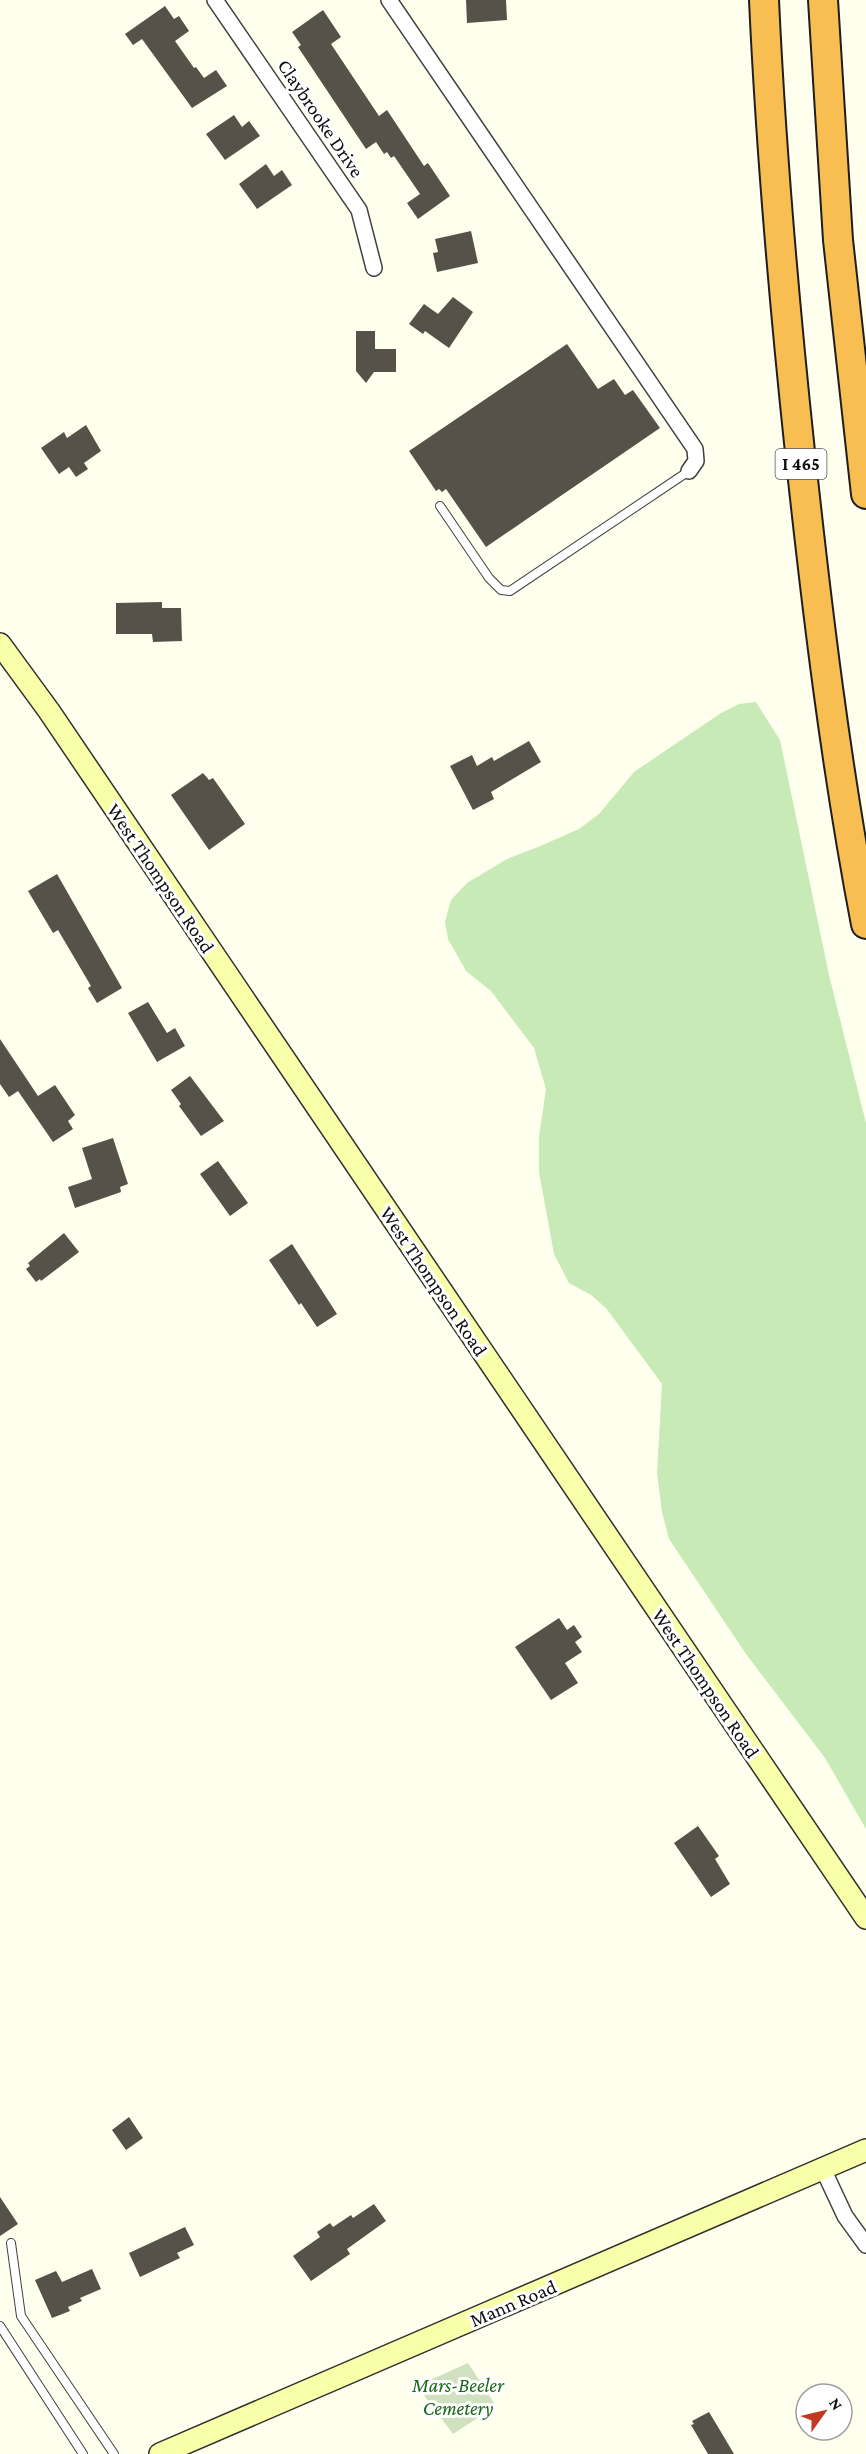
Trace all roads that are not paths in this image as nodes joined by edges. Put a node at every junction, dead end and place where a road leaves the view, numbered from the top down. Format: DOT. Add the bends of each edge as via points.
graph roads {
  1 [pos="215,0"];
  2 [pos="389,0"];
  3 [pos="764,0"];
  4 [pos="823,0"];
  5 [pos="374,268"];
  6 [pos="689,471"];
  7 [pos="866,494"];
  8 [pos="440,506"];
  9 [pos="0,644"];
  10 [pos="866,924"];
  11 [pos="866,1918"];
  12 [pos="866,2150"];
  13 [pos="824,2169"];
  14 [pos="11,2243"];
  15 [pos="866,2245"];
  16 [pos="0,2326"];
  17 [pos="83,2454"];
  18 [pos="114,2454"];
  19 [pos="160,2454"];
  1 -- 5 [label="street, Claybrooke Drive" via="358,210"];
  2 -- 6 [label="street" via="695,449 696,461"];
  3 -- 10 [label="highway, I 465" via="779,244 810,559"];
  4 -- 7 [label="highway" via="838,240"];
  6 -- 8 [label="lane" via="510,591 501,590 489,578"];
  9 -- 11 [label="main road, West Thompson Road"];
  12 -- 13 [label="main road, Mann Road"];
  13 -- 15 [label="street" via="845,2216"];
  13 -- 19 [label="main road, Mann Road"];
  14 -- 18 [label="lane" via="21,2316"];
  16 -- 17 [label="lane"];
}
